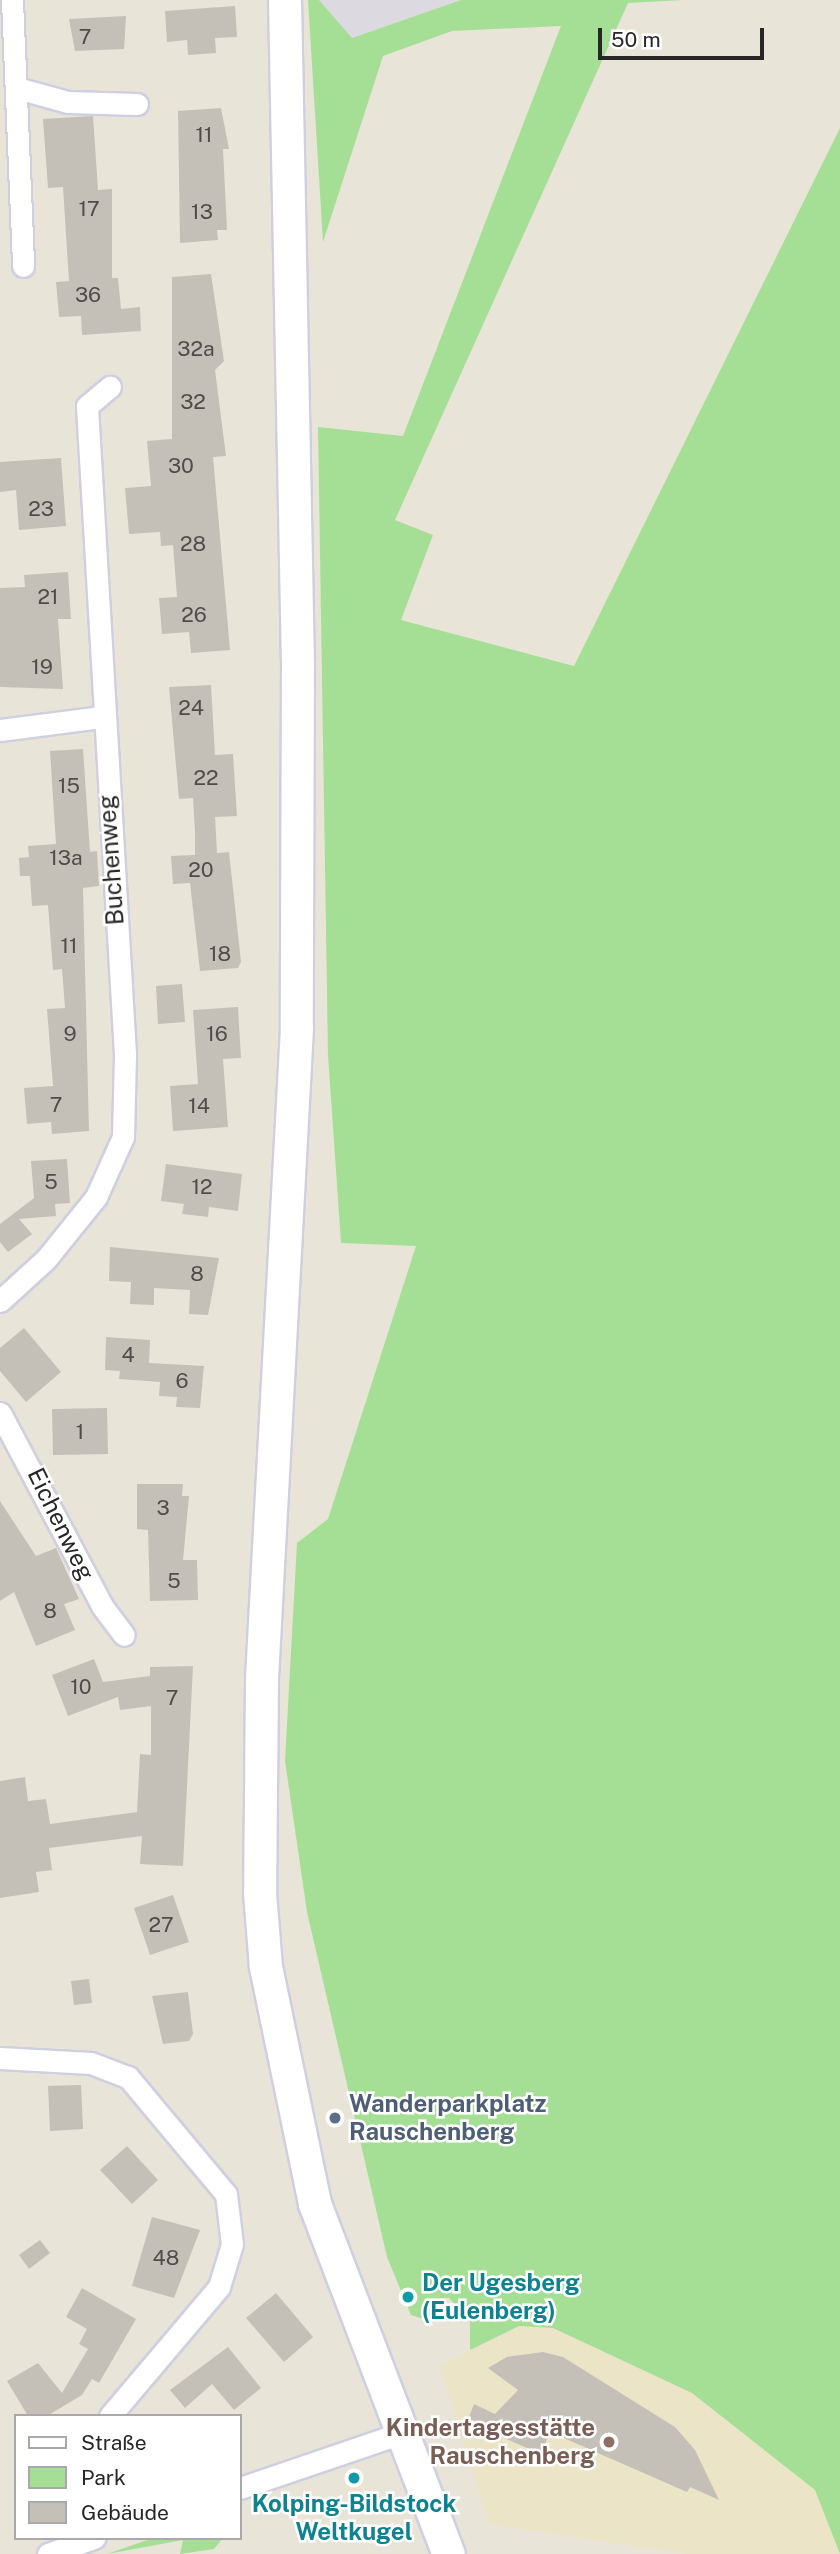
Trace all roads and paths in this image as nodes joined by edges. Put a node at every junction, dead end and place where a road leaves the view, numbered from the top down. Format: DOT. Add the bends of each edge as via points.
graph roads {
  1 [pos="12,0"];
  2 [pos="285,0"];
  3 [pos="17,88"];
  4 [pos="137,104"];
  5 [pos="23,266"];
  6 [pos="110,387"];
  7 [pos="101,717"];
  8 [pos="0,730"];
  9 [pos="0,1301"];
  10 [pos="0,1413"];
  11 [pos="124,1635"];
  12 [pos="0,2058"];
  13 [pos="112,2414"];
  14 [pos="402,2433"];
  15 [pos="242,2487"];
  16 [pos="88,2540"];
  17 [pos="48,2554"];
  18 [pos="449,2554"];
  1 -- 3 [label="street"];
  2 -- 14 [label="main road" via="298,662 298,1028 262,1678 260,1893 266,1967 315,2204"];
  3 -- 4 [label="street" via="68,102"];
  3 -- 5 [label="street"];
  6 -- 7 [label="street, Buchenweg" via="87,405"];
  7 -- 8 [label="street"];
  7 -- 9 [label="street, Buchenweg" via="125,1054 123,1137 96,1197 46,1259"];
  10 -- 11 [label="street, Eichenweg" via="102,1606"];
  12 -- 13 [label="street" via="90,2063 128,2077 226,2194 232,2244 219,2287"];
  14 -- 15 [label="street"];
  14 -- 18 [label="main road"];
  16 -- 17 [label="street"];
}
